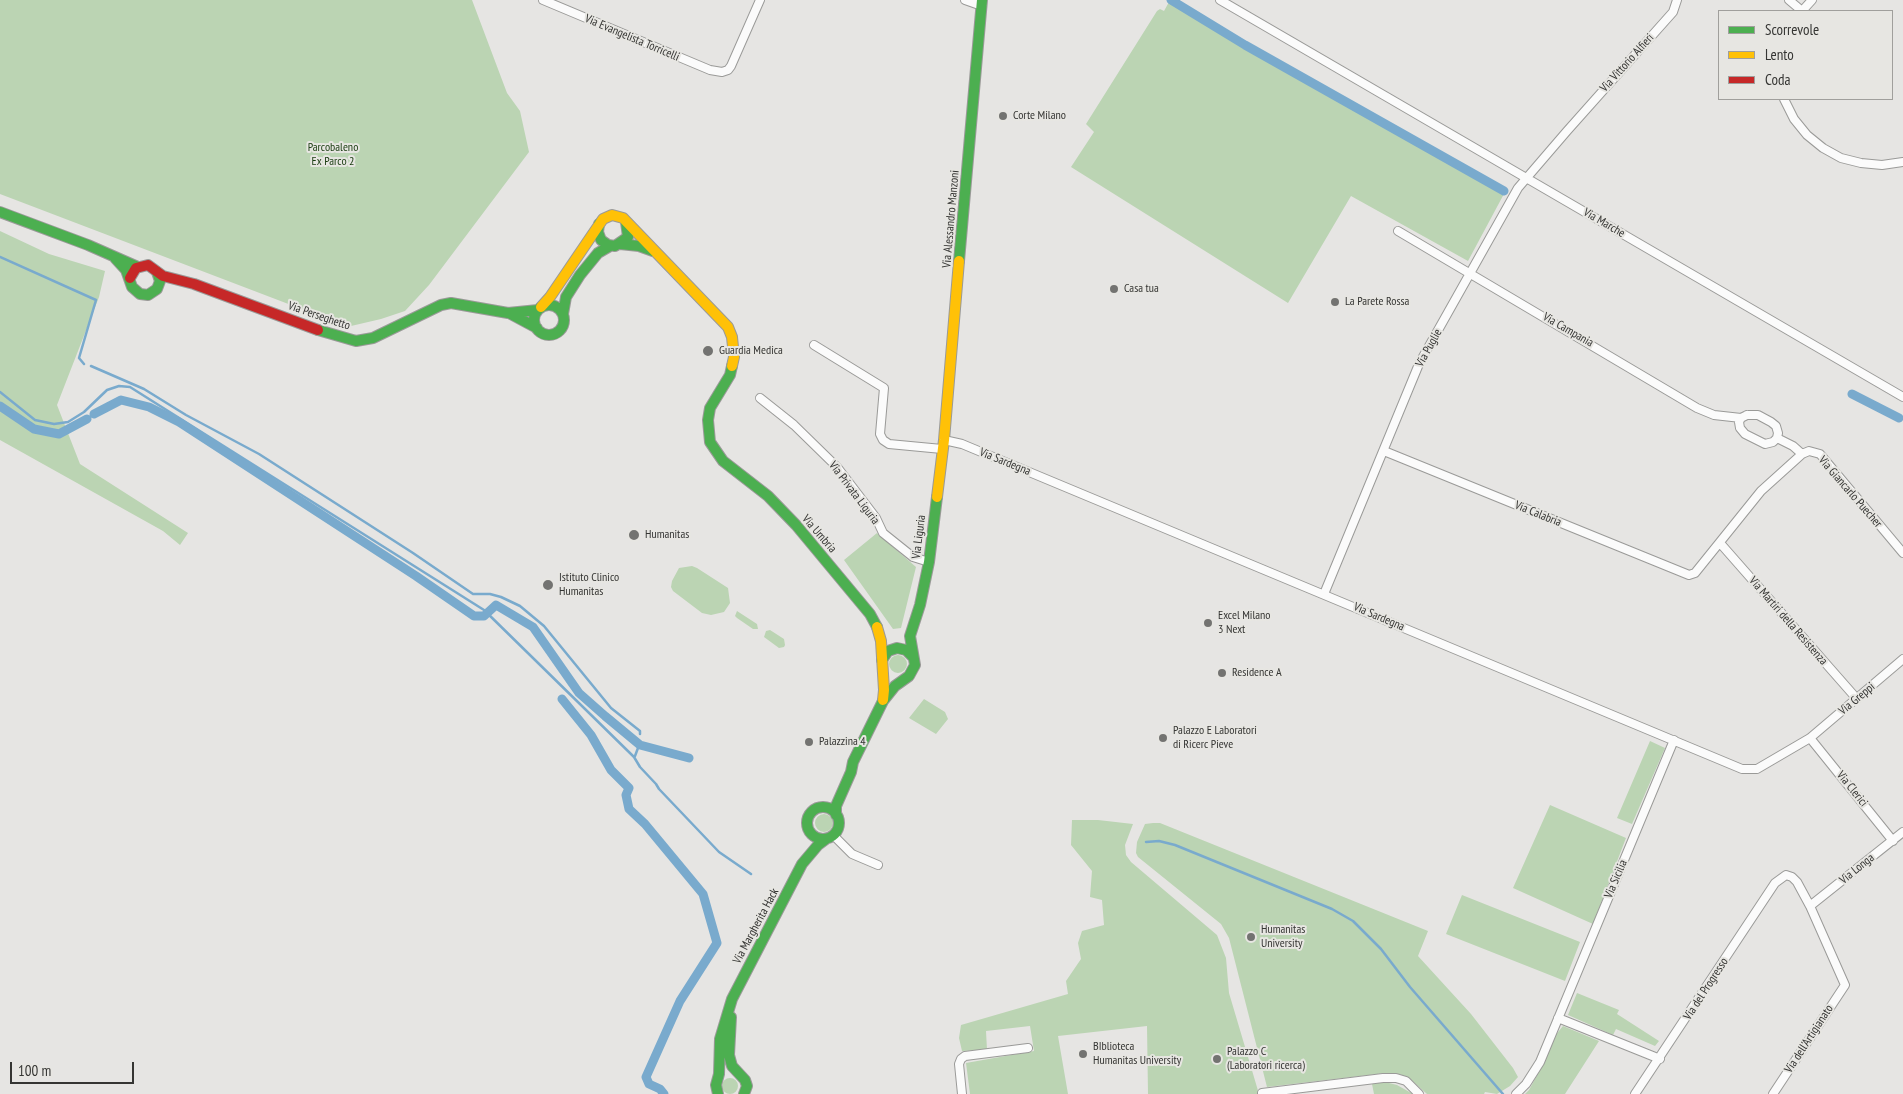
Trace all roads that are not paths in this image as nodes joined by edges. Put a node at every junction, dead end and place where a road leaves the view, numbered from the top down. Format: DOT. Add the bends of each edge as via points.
graph roads {
  1 [pos="543,0"];
  2 [pos="760,0"];
  3 [pos="965,0"];
  4 [pos="1677,0"];
  5 [pos="1788,0"];
  6 [pos="1812,0"];
  7 [pos="1220,1"];
  8 [pos="982,3"];
  9 [pos="1801,10"];
  10 [pos="1803,10"];
  11 [pos="1784,100"];
  12 [pos="1574,123"];
  13 [pos="1903,162"];
  14 [pos="1526,178"];
  15 [pos="0,212"];
  16 [pos="626,222"];
  17 [pos="600,224"];
  18 [pos="1398,232"];
  19 [pos="615,245"];
  20 [pos="654,252"];
  21 [pos="112,255"];
  22 [pos="138,266"];
  23 [pos="158,272"];
  24 [pos="1470,273"];
  25 [pos="130,278"];
  26 [pos="180,281"];
  27 [pos="154,292"];
  28 [pos="540,309"];
  29 [pos="508,312"];
  30 [pos="563,314"];
  31 [pos="537,328"];
  32 [pos="814,345"];
  33 [pos="1903,397"];
  34 [pos="760,398"];
  35 [pos="1741,418"];
  36 [pos="1777,438"];
  37 [pos="943,445"];
  38 [pos="1384,451"];
  39 [pos="1802,454"];
  40 [pos="1720,543"];
  41 [pos="1903,553"];
  42 [pos="929,562"];
  43 [pos="1692,575"];
  44 [pos="1324,594"];
  45 [pos="879,631"];
  46 [pos="910,636"];
  47 [pos="897,648"];
  48 [pos="914,658"];
  49 [pos="1903,659"];
  50 [pos="882,660"];
  51 [pos="883,671"];
  52 [pos="904,680"];
  53 [pos="1856,699"];
  54 [pos="883,701"];
  55 [pos="1810,738"];
  56 [pos="1674,740"];
  57 [pos="853,762"];
  58 [pos="820,808"];
  59 [pos="836,815"];
  60 [pos="809,830"];
  61 [pos="1903,832"];
  62 [pos="830,837"];
  63 [pos="1893,840"];
  64 [pos="802,864"];
  65 [pos="878,865"];
  66 [pos="1810,906"];
  67 [pos="732,999"];
  68 [pos="1558,1018"];
  69 [pos="1028,1048"];
  70 [pos="1660,1060"];
  71 [pos="739,1073"];
  72 [pos="717,1080"];
  73 [pos="1262,1093"];
  74 [pos="718,1094"];
  75 [pos="744,1094"];
  76 [pos="962,1094"];
  77 [pos="1419,1094"];
  78 [pos="1516,1094"];
  79 [pos="1635,1094"];
  80 [pos="1773,1094"];
  1 -- 2 [label="street, Via Evangelista Torricelli" via="710,70 722,72 731,66"];
  3 -- 8 [label="street"];
  4 -- 12 [label="street, Via Vittorio Alfieri" via="1673,12"];
  5 -- 9 [label="street"];
  6 -- 10 [label="street"];
  7 -- 14 [label="street, Via Marche"];
  8 -- 37 [label="street, Via Alessandro Manzoni"];
  11 -- 13 [label="street" via="1807,135 1841,158 1882,165"];
  12 -- 14 [label="street, Via Puglie"];
  14 -- 24 [label="street, Via Puglie"];
  14 -- 33 [label="street, Via Marche"];
  15 -- 21 [label="street"];
  16 -- 17 [label="street" via="612,215"];
  16 -- 19 [label="street" via="628,237"];
  16 -- 20 [label="street"];
  17 -- 19 [label="street" via="600,237 605,244"];
  17 -- 28 [label="street"];
  18 -- 24 [label="street, Via Campania"];
  19 -- 20 [label="street" via="639,246"];
  19 -- 30 [label="street" via="598,253 580,275 566,297"];
  20 -- 45 [label="street, Via Umbria" via="720,318 732,337 733,366 715,398 708,420 710,442 723,462 768,496 796,525 860,601"];
  21 -- 22 [label="street"];
  21 -- 25 [label="street"];
  22 -- 23 [label="street" via="148,265"];
  22 -- 25 [label="street"];
  23 -- 26 [label="street, Via Perseghetto"];
  23 -- 27 [label="street" via="159,286"];
  24 -- 35 [label="street, Via Campania" via="1697,408 1714,415"];
  24 -- 38 [label="street, Via Puglie" via="1419,364"];
  25 -- 27 [label="street" via="132,288 138,293"];
  26 -- 27 [label="street"];
  26 -- 29 [label="street, Via Perseghetto" via="347,340 373,338 451,303"];
  28 -- 29 [label="street, Via Perseghetto"];
  28 -- 30 [label="street" via="553,305"];
  28 -- 31 [label="street" via="534,320"];
  29 -- 31 [label="street, Via Perseghetto"];
  30 -- 31 [label="street" via="563,326 555,334 544,334"];
  32 -- 37 [label="street, Via Sardegna" via="884,388 880,434 888,444"];
  34 -- 42 [label="street, Via Privata Liguria" via="838,467 876,518 883,533 913,556"];
  35 -- 36 [label="street, Via Campania" via="1758,415 1764,418 1776,426"];
  35 -- 36 [label="street" via="1740,428 1752,438 1765,444"];
  36 -- 39 [label="street, Via Campania"];
  37 -- 42 [label="street, Via Liguria"];
  37 -- 44 [label="street, Via Sardegna" via="968,446"];
  38 -- 43 [label="street, Via Calabria"];
  38 -- 44 [label="street, Via Puglie"];
  39 -- 40 [label="street, Via Giancarlo Puecher" via="1761,491"];
  39 -- 41 [label="street, Via Giancarlo Puecher" via="1809,451 1820,454"];
  40 -- 43 [label="street, Via Giancarlo Puecher"];
  40 -- 53 [label="street, Via Martiri della Resistenza"];
  42 -- 46 [label="street, Via Liguria"];
  44 -- 56 [label="street, Via Sardegna"];
  45 -- 47 [label="street"];
  45 -- 50 [label="street, Via Umbria"];
  46 -- 47 [label="street, Via Liguria"];
  46 -- 48 [label="street, Via Liguria"];
  47 -- 48 [label="street" via="906,650"];
  47 -- 50 [label="street" via="888,651"];
  48 -- 52 [label="street" via="914,669"];
  49 -- 53 [label="street, Via Greppi"];
  50 -- 51 [label="street"];
  51 -- 52 [label="street" via="892,679"];
  51 -- 54 [label="street"];
  52 -- 54 [label="street"];
  53 -- 55 [label="street, Via Greppi"];
  54 -- 57 [label="street"];
  55 -- 56 [label="street, Via Sardegna" via="1757,769 1730,765"];
  55 -- 63 [label="street, Via Clerici"];
  56 -- 68 [label="street, Via Sicilia"];
  57 -- 58 [label="street" via="832,797"];
  57 -- 59 [label="street" via="836,806"];
  58 -- 59 [label="street" via="829,809"];
  58 -- 60 [label="street" via="809,817"];
  59 -- 62 [label="street" via="839,825"];
  60 -- 62 [label="street" via="816,837"];
  60 -- 64 [label="street"];
  61 -- 63 [label="street, Via Longa"];
  62 -- 64 [label="street" via="818,844"];
  62 -- 65 [label="street" via="852,854"];
  63 -- 66 [label="street, Via Longa"];
  64 -- 67 [label="street, Via Margherita Hack"];
  66 -- 70 [label="street, Via del Progresso" via="1792,877 1786,875 1775,883"];
  66 -- 80 [label="street, Via dell'Artigianato" via="1845,985"];
  67 -- 71 [label="street" via="729,1055 732,1066"];
  67 -- 72 [label="street" via="721,1035"];
  68 -- 70 [label="street"];
  68 -- 78 [label="street, Via Sicilia" via="1533,1074"];
  69 -- 76 [label="street" via="966,1056 958,1064"];
  70 -- 79 [label="street, Via del Progresso"];
  71 -- 72 [label="street" via="729,1071"];
  71 -- 75 [label="street" via="746,1084"];
  72 -- 74 [label="street"];
  73 -- 77 [label="street" via="1390,1078 1406,1081"];
}
